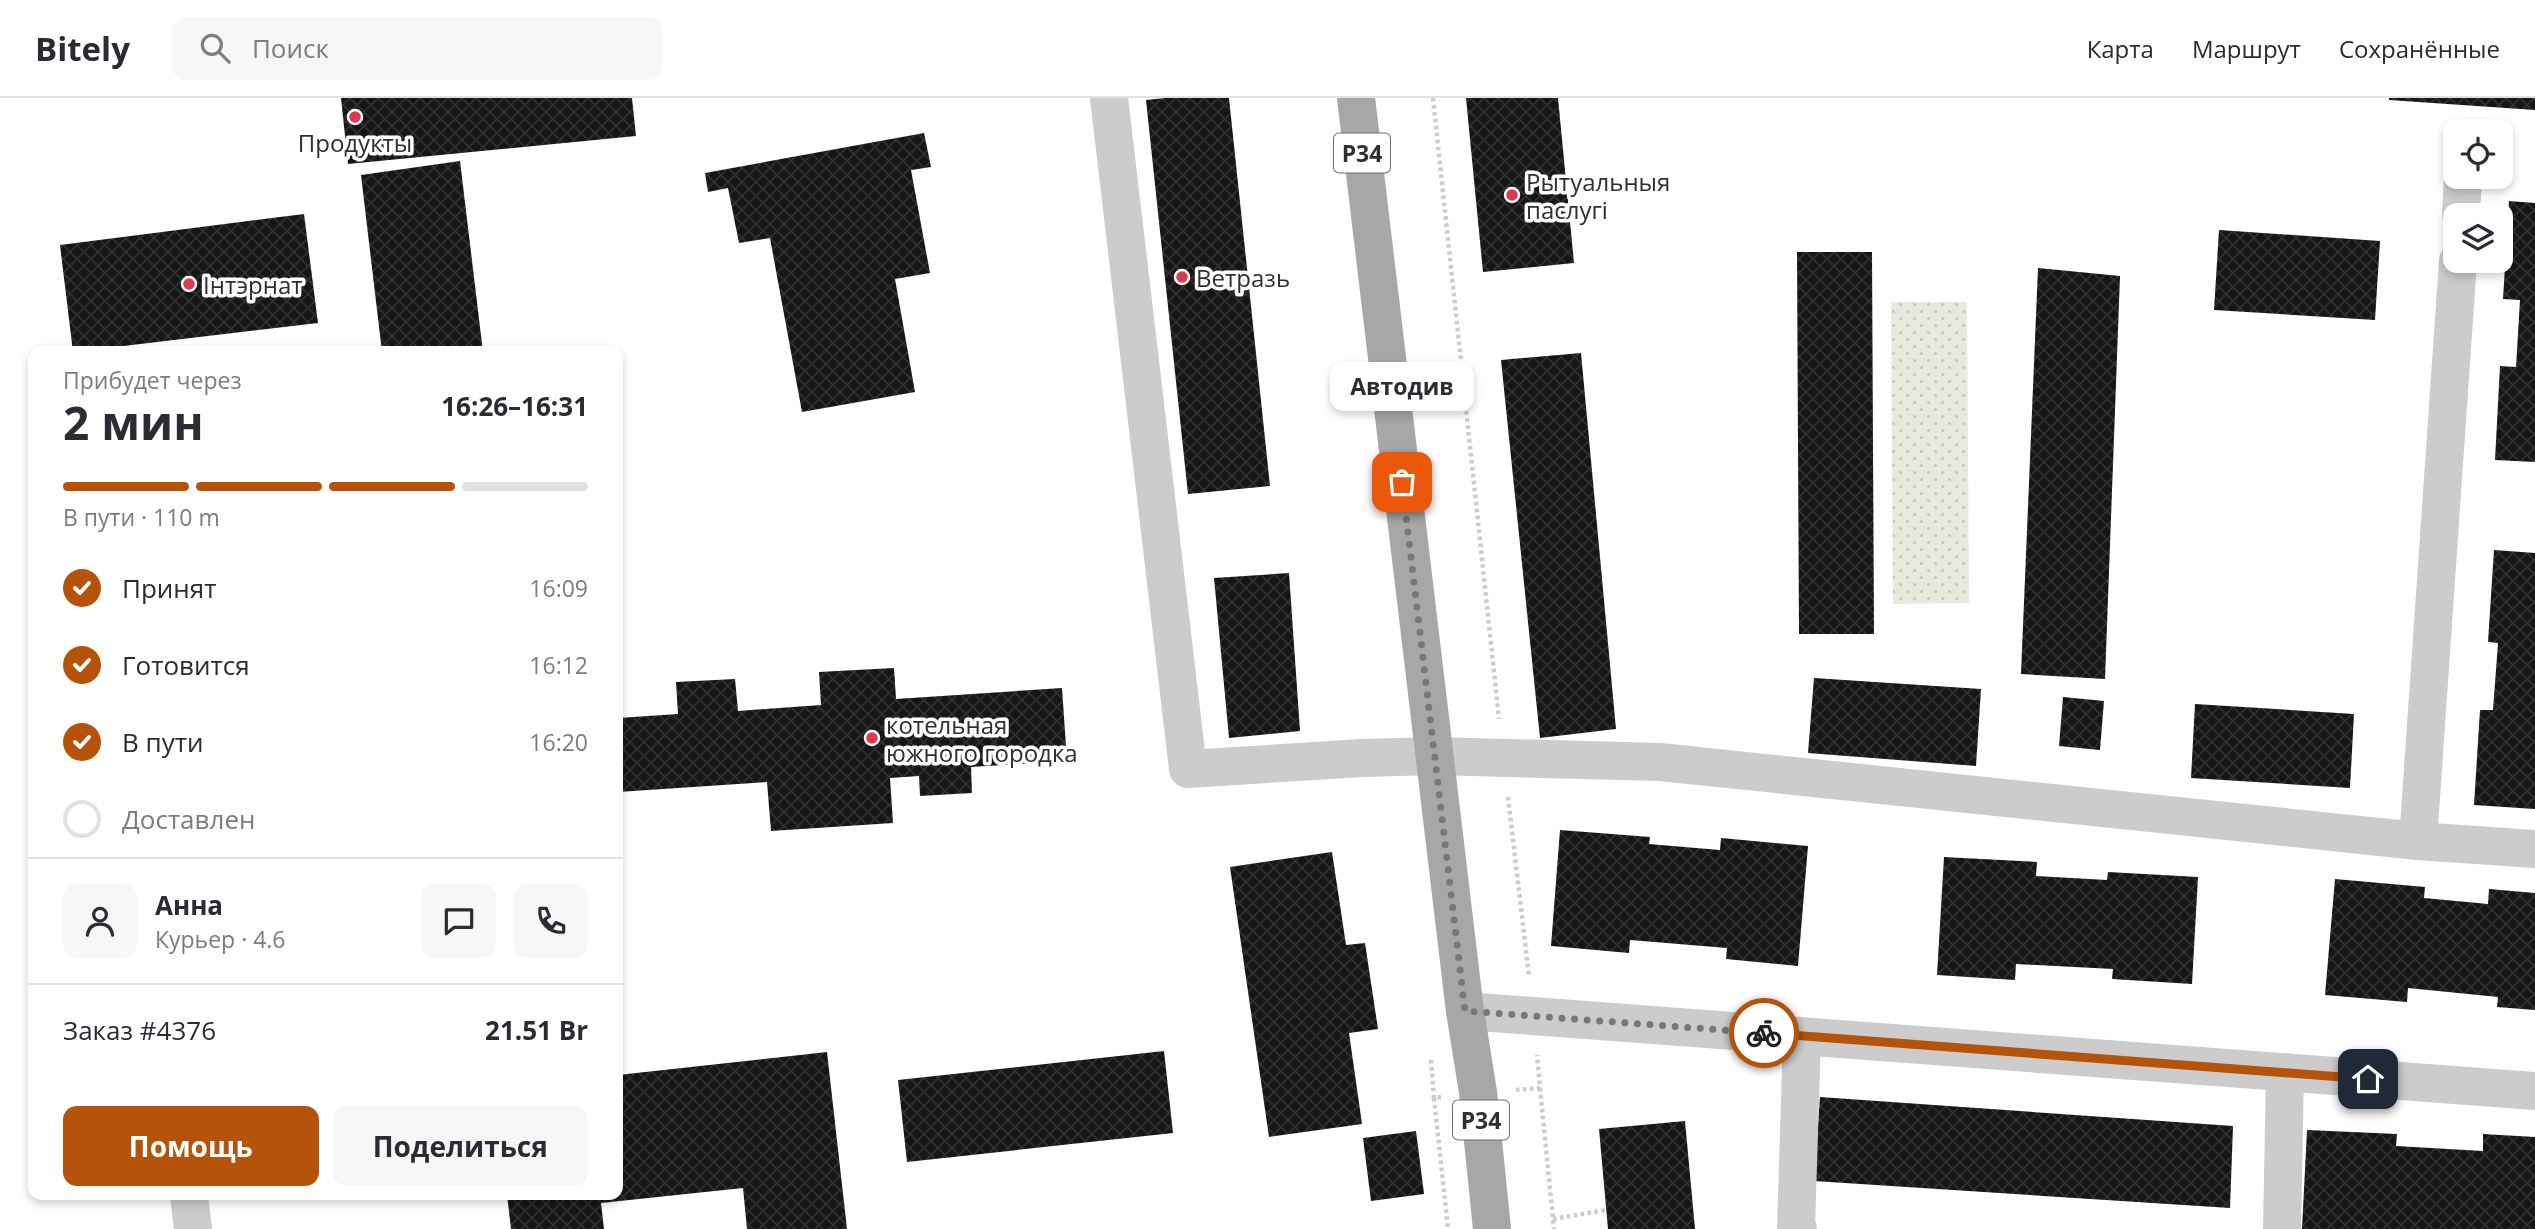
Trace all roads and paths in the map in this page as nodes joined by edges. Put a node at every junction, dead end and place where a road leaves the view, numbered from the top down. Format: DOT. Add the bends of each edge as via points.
graph roads {
  1 [pos="1110,98"];
  2 [pos="1356,98"];
  3 [pos="1433,98"];
  4 [pos="2457,273"];
  5 [pos="1435,756"];
  6 [pos="1503,758"];
  7 [pos="2418,841"];
  8 [pos="2535,849"];
  9 [pos="1465,1011"];
  10 [pos="1534,1016"];
  11 [pos="1802,1036"];
  12 [pos="2285,1072"];
  13 [pos="1540,1088"];
  14 [pos="2535,1091"];
  15 [pos="1478,1092"];
  16 [pos="190,1200"];
  17 [pos="1606,1210"];
  18 [pos="1553,1219"];
  19 [pos="1483,1228"];
  20 [pos="193,1229"];
  21 [pos="1448,1229"];
  22 [pos="1554,1229"];
  23 [pos="1798,1229"];
  24 [pos="2282,1229"];
  1 -- 5 [label="street" via="1188,769"];
  2 -- 5 [label="main road, Р34"];
  3 -- 6 [label="path"];
  4 -- 7 [label="street"];
  5 -- 6 [label="street"];
  5 -- 9 [label="main road, Р34"];
  6 -- 7 [label="street" via="1660,762"];
  6 -- 10 [label="path"];
  7 -- 8 [label="street"];
  9 -- 10 [label="street"];
  9 -- 15 [label="main road, Р34"];
  10 -- 11 [label="street"];
  10 -- 13 [label="path"];
  11 -- 12 [label="street"];
  11 -- 23 [label="street"];
  12 -- 14 [label="street"];
  12 -- 24 [label="street"];
  13 -- 15 [label="path"];
  13 -- 18 [label="path"];
  15 -- 19 [label="main road, Р34"];
  15 -- 21 [label="path" via="1434,1098"];
  16 -- 20 [label="street"];
  17 -- 18 [label="path"];
  18 -- 22 [label="path"];
}
